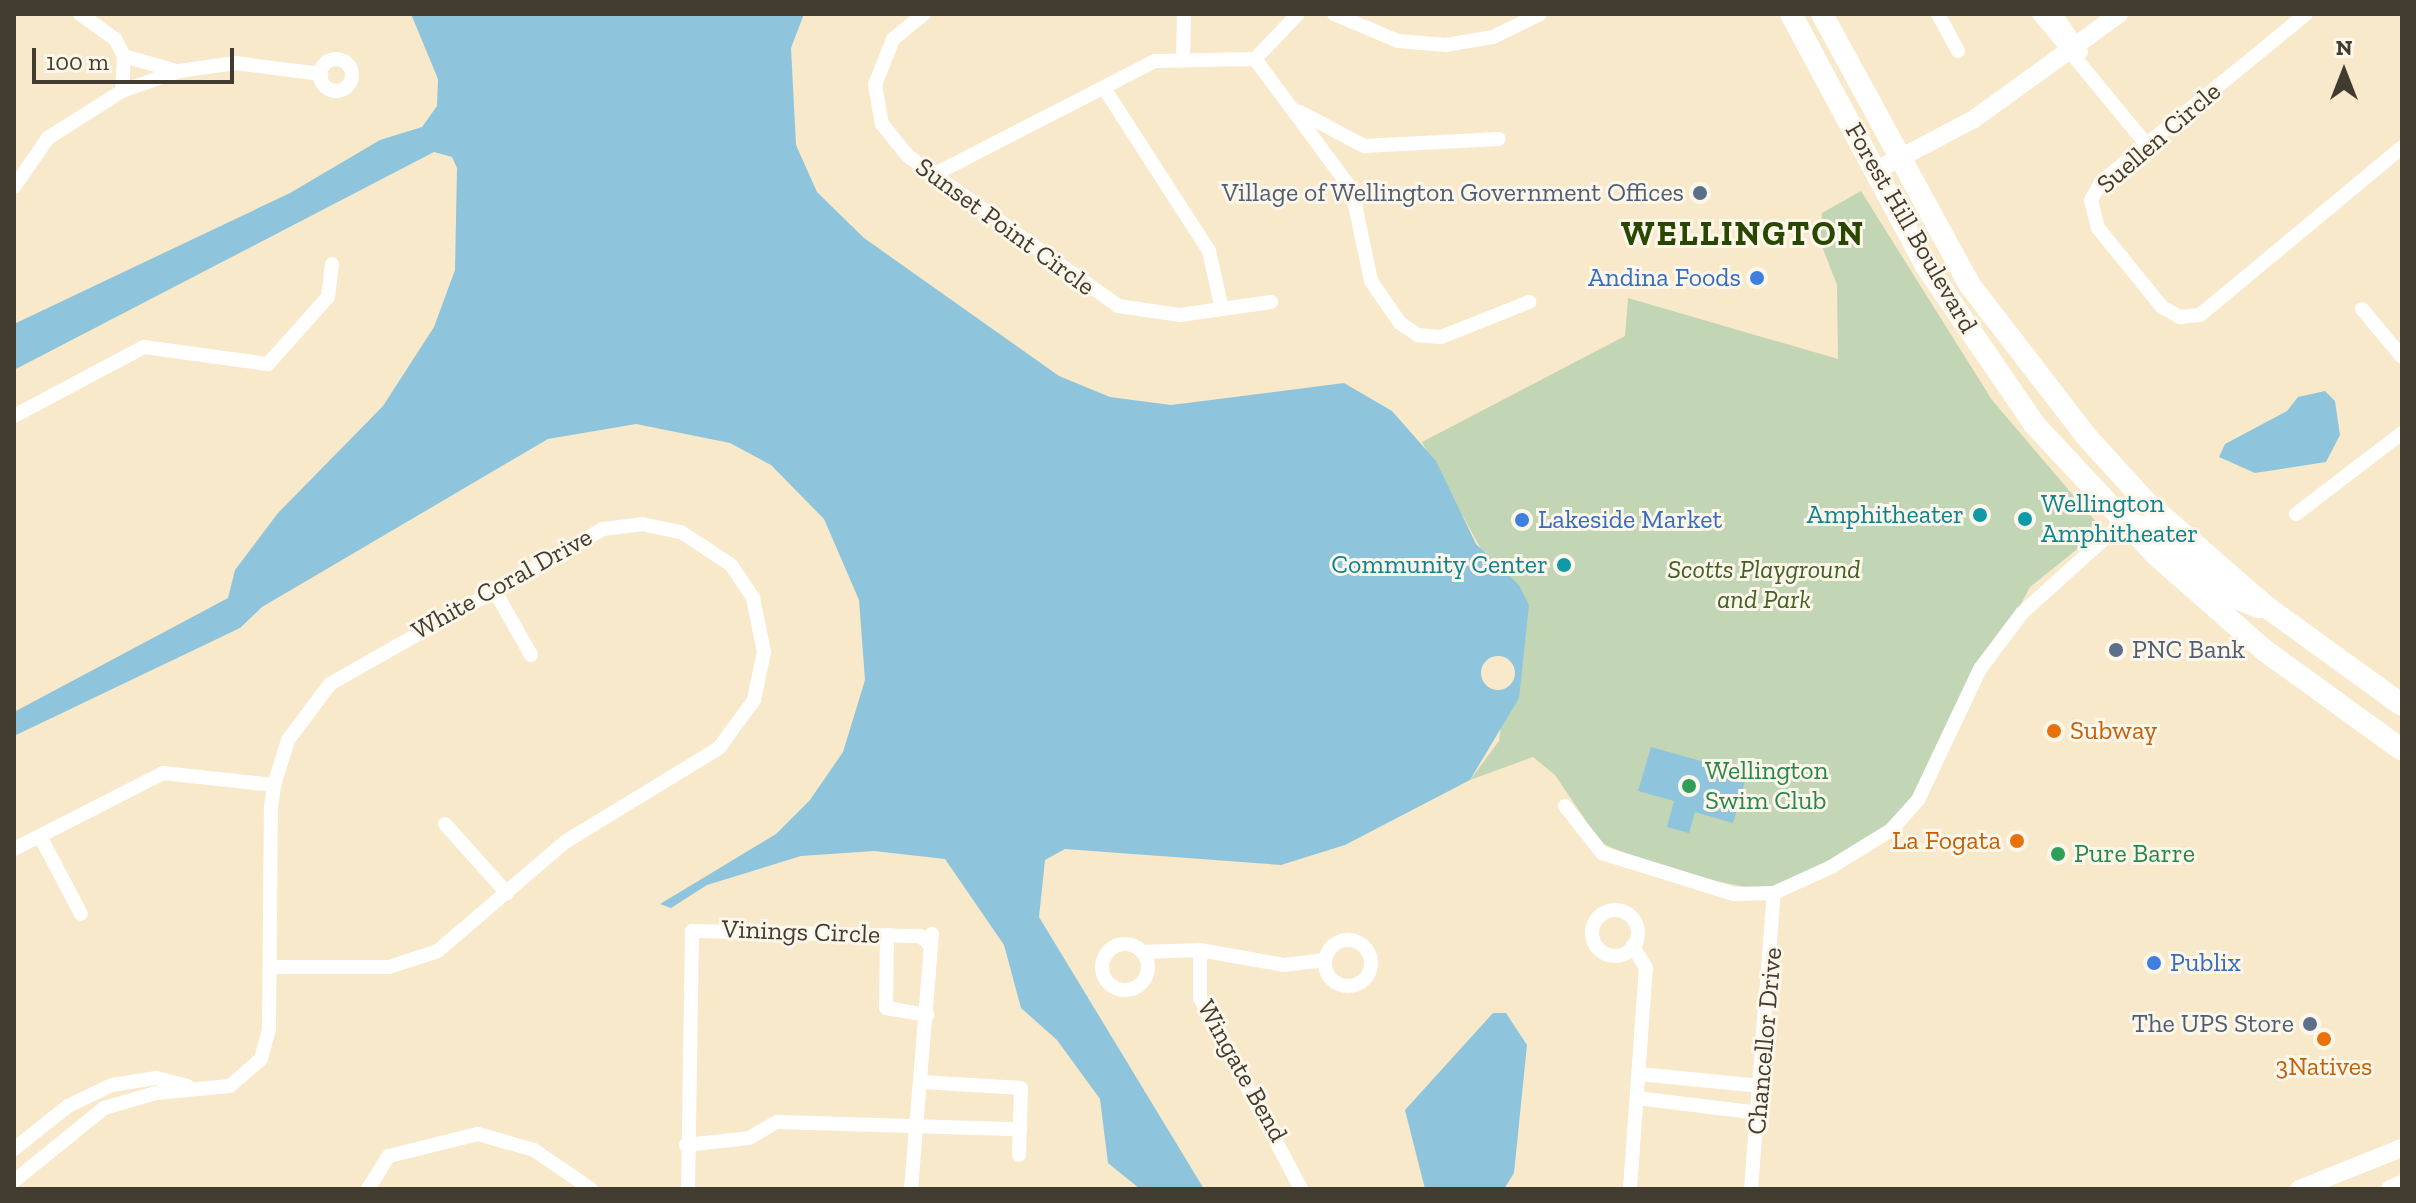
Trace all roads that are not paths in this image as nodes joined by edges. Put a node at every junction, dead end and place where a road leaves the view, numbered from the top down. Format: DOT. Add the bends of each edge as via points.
graph roads {
  1 [pos="80,14"];
  2 [pos="924,14"];
  3 [pos="1184,14"];
  4 [pos="1298,14"];
  5 [pos="1334,14"];
  6 [pos="1540,14"];
  7 [pos="1791,14"];
  8 [pos="1822,14"];
  9 [pos="1938,14"];
  10 [pos="2039,14"];
  11 [pos="2055,14"];
  12 [pos="2119,14"];
  13 [pos="2306,14"];
  14 [pos="2074,50"];
  15 [pos="1958,51"];
  16 [pos="124,56"];
  17 [pos="1183,58"];
  18 [pos="1255,59"];
  19 [pos="179,71"];
  20 [pos="321,74"];
  21 [pos="1104,88"];
  22 [pos="122,91"];
  23 [pos="1296,109"];
  24 [pos="1499,139"];
  25 [pos="2147,145"];
  26 [pos="2402,147"];
  27 [pos="1903,156"];
  28 [pos="1877,170"];
  29 [pos="933,175"];
  30 [pos="14,187"];
  31 [pos="332,264"];
  32 [pos="1271,302"];
  33 [pos="1529,302"];
  34 [pos="1222,309"];
  35 [pos="2362,309"];
  36 [pos="2402,357"];
  37 [pos="14,416"];
  38 [pos="2402,433"];
  39 [pos="2296,514"];
  40 [pos="2122,523"];
  41 [pos="493,588"];
  42 [pos="2268,608"];
  43 [pos="531,655"];
  44 [pos="2402,705"];
  45 [pos="2402,750"];
  46 [pos="274,785"];
  47 [pos="1565,806"];
  48 [pos="445,824"];
  49 [pos="40,836"];
  50 [pos="14,849"];
  51 [pos="507,893"];
  52 [pos="1774,893"];
  53 [pos="81,914"];
  54 [pos="887,935"];
  55 [pos="1633,946"];
  56 [pos="1200,950"];
  57 [pos="1142,952"];
  58 [pos="1325,960"];
  59 [pos="270,967"];
  60 [pos="927,1015"];
  61 [pos="1639,1074"];
  62 [pos="1679,1078"];
  63 [pos="921,1082"];
  64 [pos="1761,1086"];
  65 [pos="199,1090"];
  66 [pos="1637,1098"];
  67 [pos="1678,1103"];
  68 [pos="1759,1113"];
  69 [pos="917,1126"];
  70 [pos="1020,1129"];
  71 [pos="686,1145"];
  72 [pos="2402,1148"];
  73 [pos="14,1149"];
  74 [pos="1019,1155"];
  75 [pos="14,1181"];
  76 [pos="2402,1184"];
  77 [pos="368,1189"];
  78 [pos="591,1189"];
  79 [pos="688,1189"];
  80 [pos="911,1189"];
  81 [pos="1301,1189"];
  82 [pos="1630,1189"];
  83 [pos="1751,1189"];
  84 [pos="2299,1189"];
  85 [pos="2390,1189"];
  1 -- 16 [label="street" via="115,39"];
  2 -- 29 [label="street, Sunset Point Circle" via="887,47 875,95 893,142"];
  3 -- 17 [label="street"];
  4 -- 18 [label="street"];
  5 -- 6 [label="street" via="1375,35 1446,45 1493,37"];
  7 -- 28 [label="main road, Forest Hill Boulevard"];
  8 -- 27 [label="main road, Forest Hill Boulevard"];
  9 -- 15 [label="street"];
  10 -- 14 [label="street"];
  11 -- 14 [label="street"];
  12 -- 14 [label="street"];
  13 -- 25 [label="street, Suellen Circle"];
  14 -- 25 [label="street"];
  14 -- 27 [label="street" via="1974,119"];
  16 -- 19 [label="street"];
  16 -- 22 [label="street"];
  17 -- 18 [label="street"];
  17 -- 21 [label="street" via="1155,61"];
  18 -- 23 [label="street"];
  19 -- 20 [label="street" via="250,63"];
  19 -- 22 [label="street"];
  21 -- 29 [label="street"];
  21 -- 34 [label="street" via="1209,251"];
  22 -- 30 [label="street" via="48,138"];
  23 -- 24 [label="street" via="1364,146"];
  23 -- 33 [label="street" via="1352,190 1371,281 1400,323 1418,335 1441,337"];
  25 -- 26 [label="street, Suellen Circle" via="2101,182 2090,210 2162,307 2190,317"];
  27 -- 28 [label="street"];
  27 -- 42 [label="main road, Forest Hill Boulevard" via="2001,333 2122,479"];
  28 -- 40 [label="main road, Forest Hill Boulevard" via="1926,266 1992,366"];
  29 -- 34 [label="street, Sunset Point Circle" via="1108,302 1159,315"];
  31 -- 37 [label="street" via="328,297 268,364 144,347"];
  32 -- 34 [label="street, Sunset Point Circle"];
  35 -- 36 [label="street"];
  38 -- 39 [label="street"];
  40 -- 42 [label="main road" via="2155,530 2226,594"];
  40 -- 45 [label="main road, Forest Hill Boulevard" via="2264,650"];
  40 -- 52 [label="street" via="2033,602 1980,669 1918,800 1891,830"];
  41 -- 43 [label="street"];
  41 -- 46 [label="street, White Coral Drive" via="330,684 288,740"];
  41 -- 51 [label="street, White Coral Drive" via="603,529 662,527 699,540 731,565 753,598 764,641 754,700 719,748 593,822"];
  42 -- 44 [label="main road, Forest Hill Boulevard"];
  46 -- 49 [label="street" via="174,770"];
  46 -- 59 [label="street, White Coral Drive"];
  47 -- 52 [label="street" via="1602,853 1630,866 1734,894"];
  48 -- 51 [label="street"];
  49 -- 50 [label="street"];
  49 -- 53 [label="street"];
  51 -- 59 [label="street, White Coral Drive" via="455,939 409,963"];
  52 -- 64 [label="street, Chancellor Drive"];
  54 -- 60 [label="street" via="886,1008"];
  54 -- 60 [label="street, Vinings Circle" via="932,940"];
  54 -- 71 [label="street, Vinings Circle" via="692,931"];
  55 -- 61 [label="street" via="1646,968"];
  56 -- 57 [label="street"];
  56 -- 58 [label="street" via="1260,963"];
  56 -- 81 [label="street, Wingate Bend" via="1200,998"];
  59 -- 65 [label="street, White Coral Drive" via="261,1059 230,1086"];
  60 -- 63 [label="street, Vinings Circle"];
  61 -- 62 [label="street"];
  61 -- 66 [label="street"];
  62 -- 64 [label="street"];
  62 -- 67 [label="street"];
  63 -- 69 [label="street, Vinings Circle"];
  63 -- 70 [label="street" via="1021,1088"];
  64 -- 68 [label="street, Chancellor Drive"];
  65 -- 73 [label="street" via="156,1078 112,1085 68,1106"];
  65 -- 75 [label="street, White Coral Drive" via="104,1108"];
  66 -- 67 [label="street"];
  66 -- 82 [label="street"];
  67 -- 68 [label="street"];
  68 -- 83 [label="street, Chancellor Drive"];
  69 -- 70 [label="street"];
  69 -- 71 [label="street" via="777,1122 749,1138"];
  69 -- 80 [label="street, Vinings Circle"];
  70 -- 74 [label="street"];
  71 -- 79 [label="street, Vinings Circle"];
  72 -- 84 [label="street"];
  76 -- 85 [label="street"];
  77 -- 78 [label="street" via="389,1156 478,1134 534,1150"];
}
